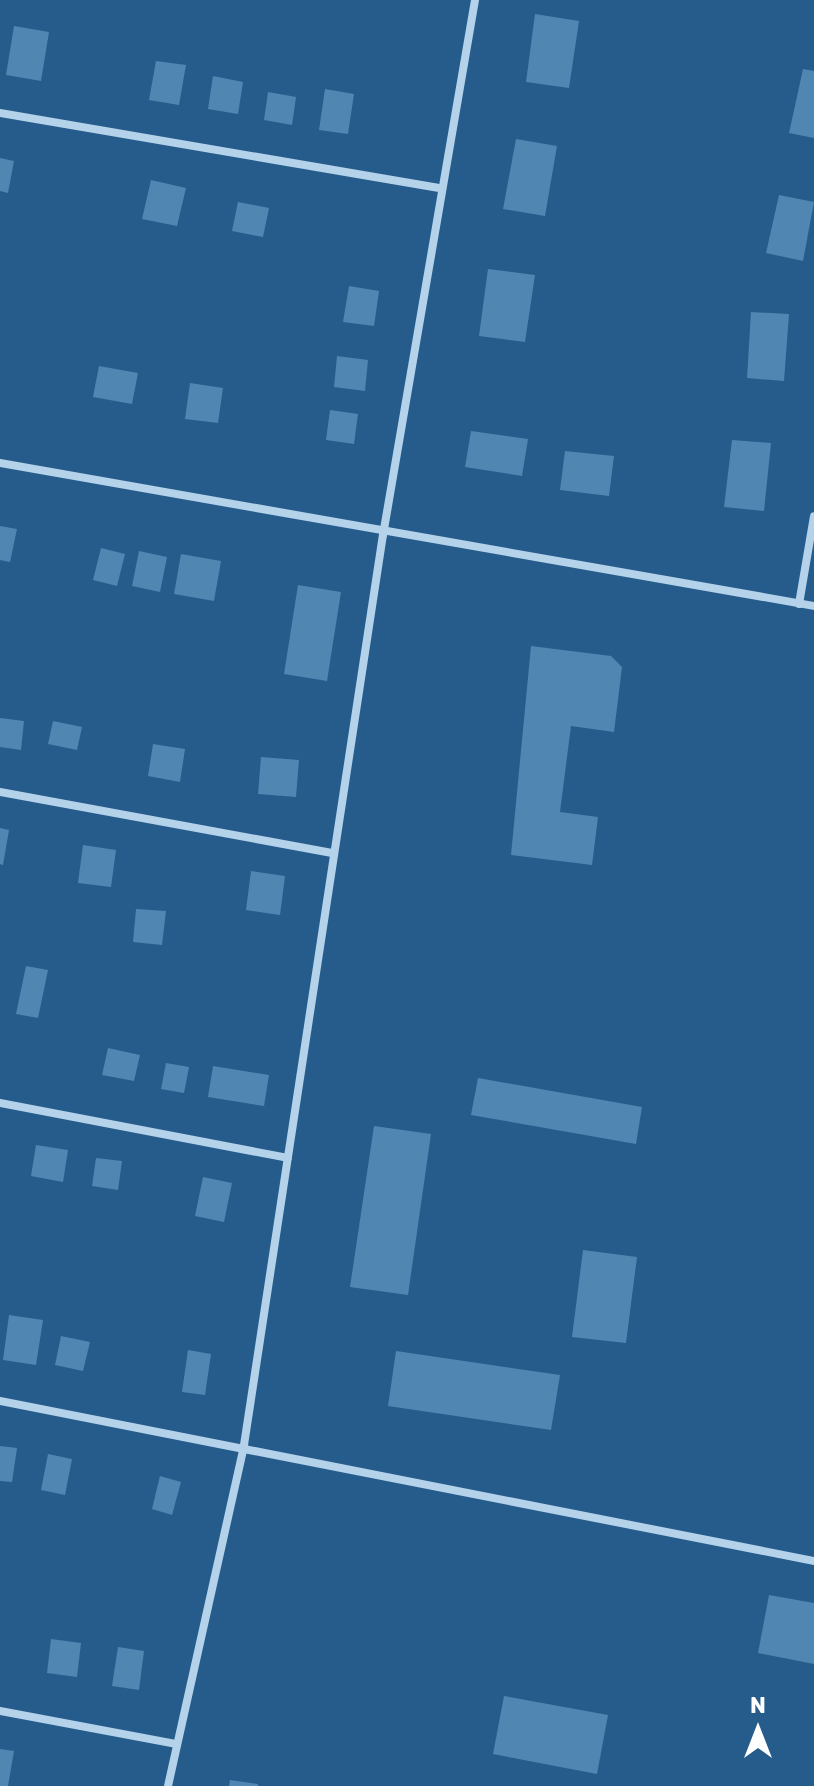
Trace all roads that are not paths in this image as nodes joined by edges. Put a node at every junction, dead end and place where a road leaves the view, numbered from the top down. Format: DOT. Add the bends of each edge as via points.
graph roads {
  1 [pos="475,0"];
  2 [pos="0,113"];
  3 [pos="438,188"];
  4 [pos="0,463"];
  5 [pos="814,516"];
  6 [pos="383,535"];
  7 [pos="799,604"];
  8 [pos="814,606"];
  9 [pos="0,792"];
  10 [pos="333,853"];
  11 [pos="0,1103"];
  12 [pos="288,1158"];
  13 [pos="0,1401"];
  14 [pos="244,1445"];
  15 [pos="814,1561"];
  16 [pos="0,1711"];
  17 [pos="177,1744"];
  18 [pos="168,1786"];
  1 -- 3 [label="street"];
  2 -- 3 [label="street"];
  3 -- 6 [label="street"];
  4 -- 6 [label="street"];
  5 -- 7 [label="street"];
  6 -- 7 [label="street"];
  6 -- 10 [label="street"];
  7 -- 8 [label="street"];
  9 -- 10 [label="street"];
  10 -- 12 [label="street"];
  11 -- 12 [label="street"];
  12 -- 14 [label="street"];
  13 -- 14 [label="street"];
  14 -- 15 [label="street"];
  14 -- 17 [label="street"];
  16 -- 17 [label="street"];
  17 -- 18 [label="street"];
}
